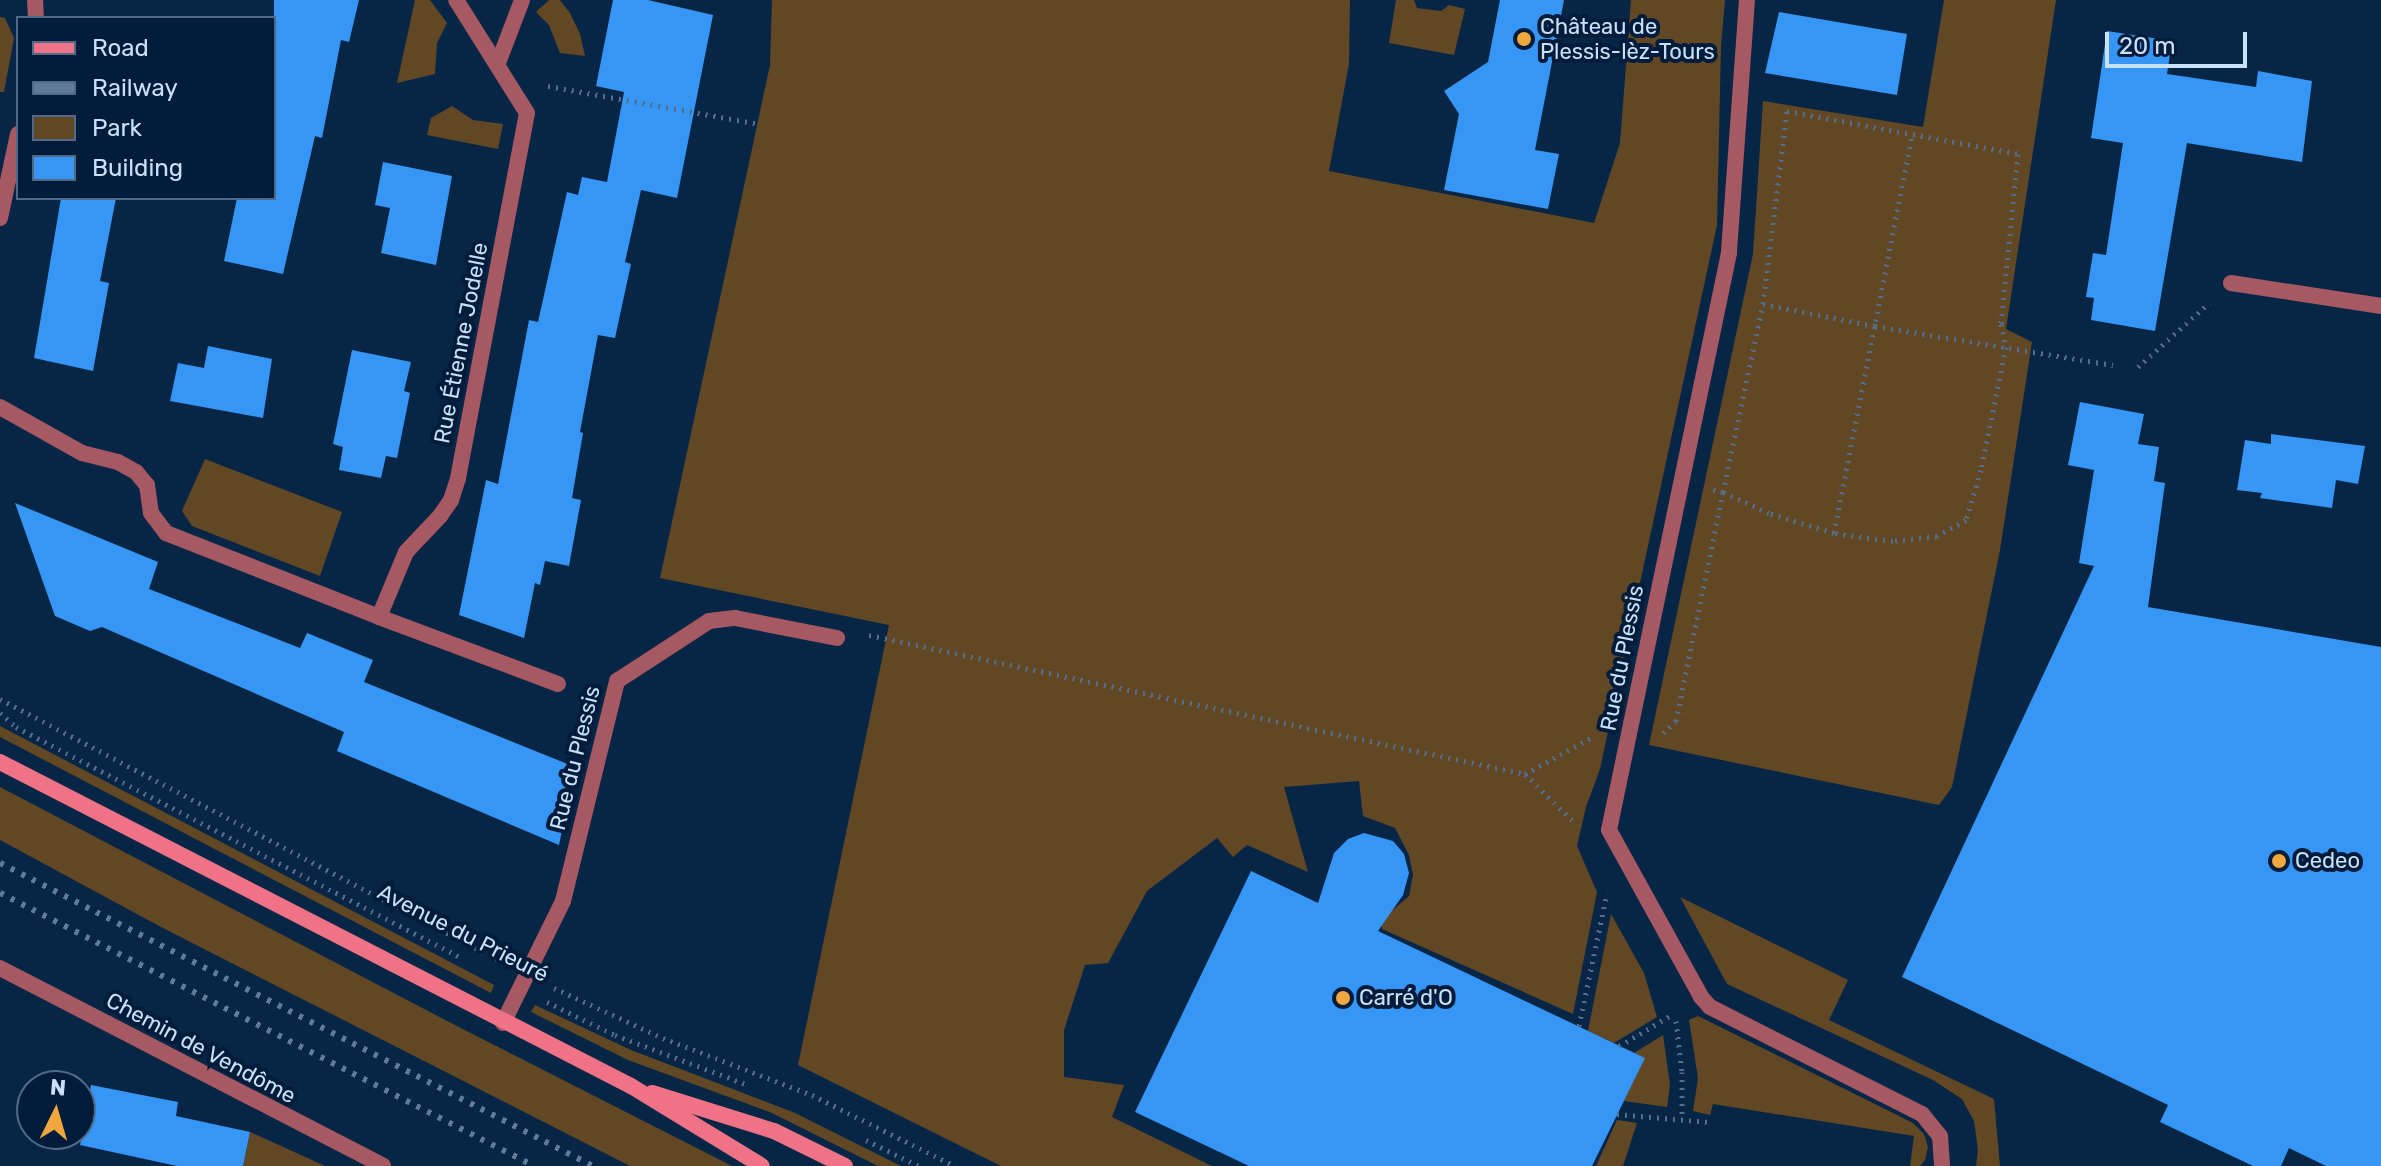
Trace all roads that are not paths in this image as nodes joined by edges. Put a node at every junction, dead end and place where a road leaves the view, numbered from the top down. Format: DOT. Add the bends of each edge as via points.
graph roads {
  1 [pos="456,0"];
  2 [pos="522,0"];
  3 [pos="1747,0"];
  4 [pos="498,63"];
  5 [pos="16,143"];
  6 [pos="0,218"];
  7 [pos="2231,283"];
  8 [pos="2381,306"];
  9 [pos="0,407"];
  10 [pos="379,617"];
  11 [pos="837,638"];
  12 [pos="558,684"];
  13 [pos="0,762"];
  14 [pos="0,968"];
  15 [pos="503,1023"];
  16 [pos="631,1086"];
  17 [pos="383,1166"];
  18 [pos="762,1166"];
  19 [pos="845,1166"];
  20 [pos="1942,1166"];
  1 -- 4 [label="street, Rue Étienne Jodelle"];
  2 -- 4 [label="street"];
  3 -- 20 [label="street, Rue du Plessis" via="1729,253 1609,830 1701,997 1723,1014 1922,1114 1940,1136"];
  4 -- 10 [label="street, Rue Étienne Jodelle" via="527,113 458,478 440,516 406,552"];
  5 -- 6 [label="street"];
  7 -- 8 [label="street"];
  9 -- 10 [label="street" via="82,453 136,472 147,485 151,513 166,533"];
  10 -- 12 [label="street"];
  11 -- 15 [label="street, Rue du Plessis" via="735,618 709,621 617,681 563,901"];
  13 -- 15 [label="street"];
  14 -- 17 [label="street, Chemin de Vendôme"];
  15 -- 16 [label="street"];
  16 -- 18 [label="street"];
  16 -- 19 [label="street" via="774,1131"];
}
